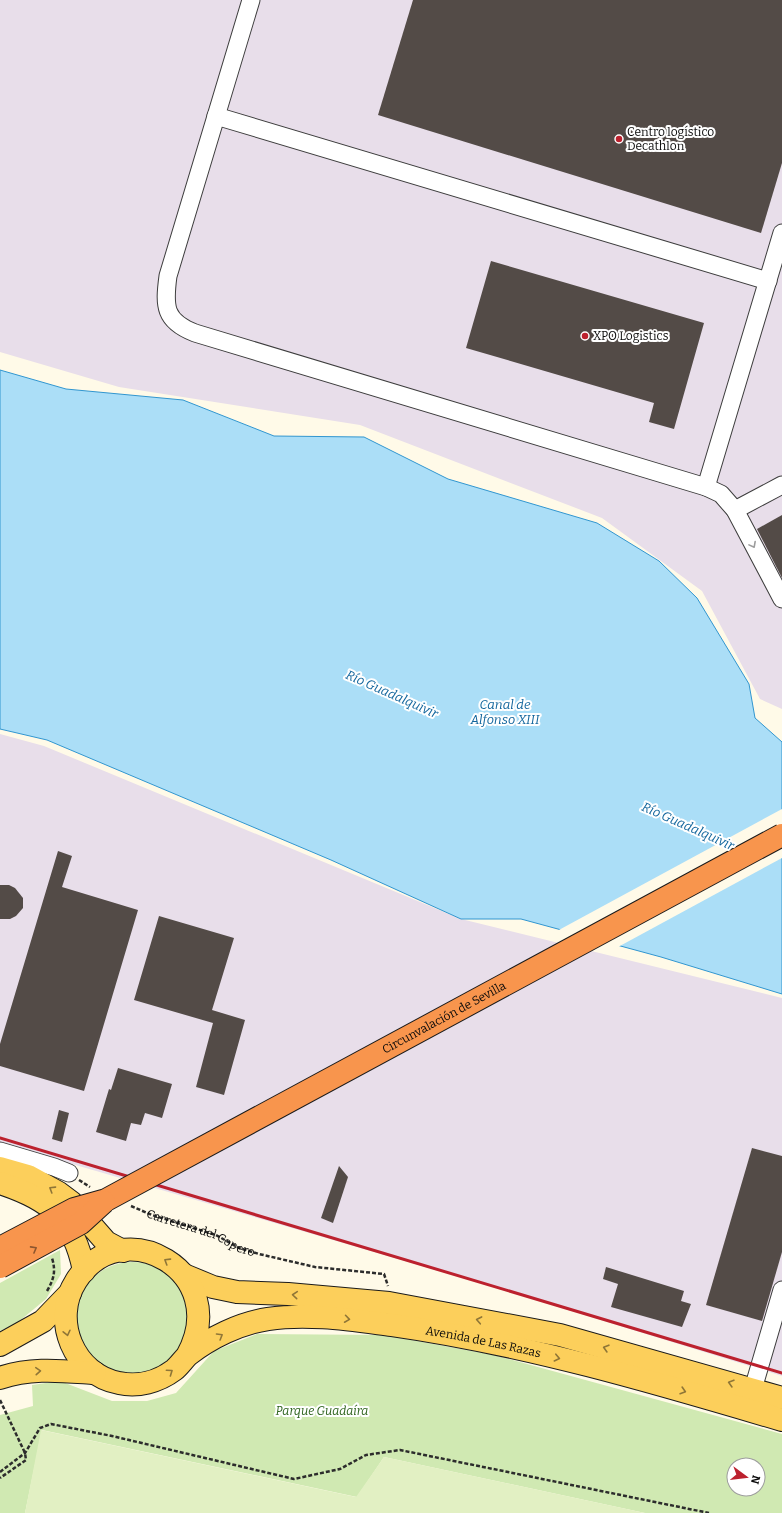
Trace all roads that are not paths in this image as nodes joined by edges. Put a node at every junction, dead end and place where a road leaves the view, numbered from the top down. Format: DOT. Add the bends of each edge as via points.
graph roads {
  1 [pos="251,0"];
  2 [pos="216,116"];
  3 [pos="782,233"];
  4 [pos="768,281"];
  5 [pos="782,485"];
  6 [pos="706,487"];
  7 [pos="735,510"];
  8 [pos="782,598"];
  9 [pos="782,835"];
  10 [pos="0,1151"];
  11 [pos="0,1168"];
  12 [pos="69,1173"];
  13 [pos="0,1184"];
  14 [pos="108,1197"];
  15 [pos="0,1248"];
  16 [pos="123,1251"];
  17 [pos="0,1267"];
  18 [pos="84,1271"];
  19 [pos="184,1274"];
  20 [pos="782,1290"];
  21 [pos="70,1293"];
  22 [pos="0,1346"];
  23 [pos="187,1356"];
  24 [pos="95,1373"];
  25 [pos="0,1378"];
  26 [pos="753,1389"];
  27 [pos="782,1398"];
  28 [pos="782,1420"];
  1 -- 2 [label="street"];
  2 -- 4 [label="street"];
  2 -- 6 [label="street" via="168,276 165,298 170,315 180,327 195,334"];
  3 -- 4 [label="street"];
  4 -- 6 [label="street"];
  5 -- 7 [label="street"];
  6 -- 7 [label="street" via="721,494"];
  7 -- 8 [label="street, one-way"];
  9 -- 14 [label="highway, Circunvalación de Sevilla, bridge"];
  10 -- 12 [label="street"];
  16 -- 11 [label="main road, one-way" via="106,1242 71,1202 59,1193 28,1176"];
  13 -- 18 [label="main road" via="43,1201 60,1216 77,1244"];
  14 -- 15 [label="highway, Circunvalación de Sevilla, bridge" via="74,1209"];
  17 -- 14 [label="highway, Circunvalación de Sevilla, one-way, bridge" via="81,1223"];
  16 -- 18 [label="main road" via="102,1258"];
  19 -- 16 [label="main road, one-way" via="156,1254"];
  18 -- 21 [label="main road"];
  19 -- 23 [label="main road" via="197,1300 199,1315 194,1343"];
  26 -- 19 [label="main road, Avenida de Las Razas, one-way" via="560,1335 389,1303 237,1292 213,1287"];
  20 -- 26 [label="street"];
  21 -- 22 [label="main road" via="43,1321"];
  21 -- 24 [label="main road, one-way" via="65,1315 68,1338 78,1358"];
  24 -- 23 [label="main road, one-way" via="114,1382 144,1383 159,1379 172,1371"];
  23 -- 28 [label="main road, Avenida de Las Razas, one-way" via="233,1328 269,1319 331,1317 447,1333 561,1358"];
  25 -- 24 [label="main road, one-way" via="14,1373 54,1370"];
  26 -- 27 [label="main road, Avenida de Las Razas"];
}
